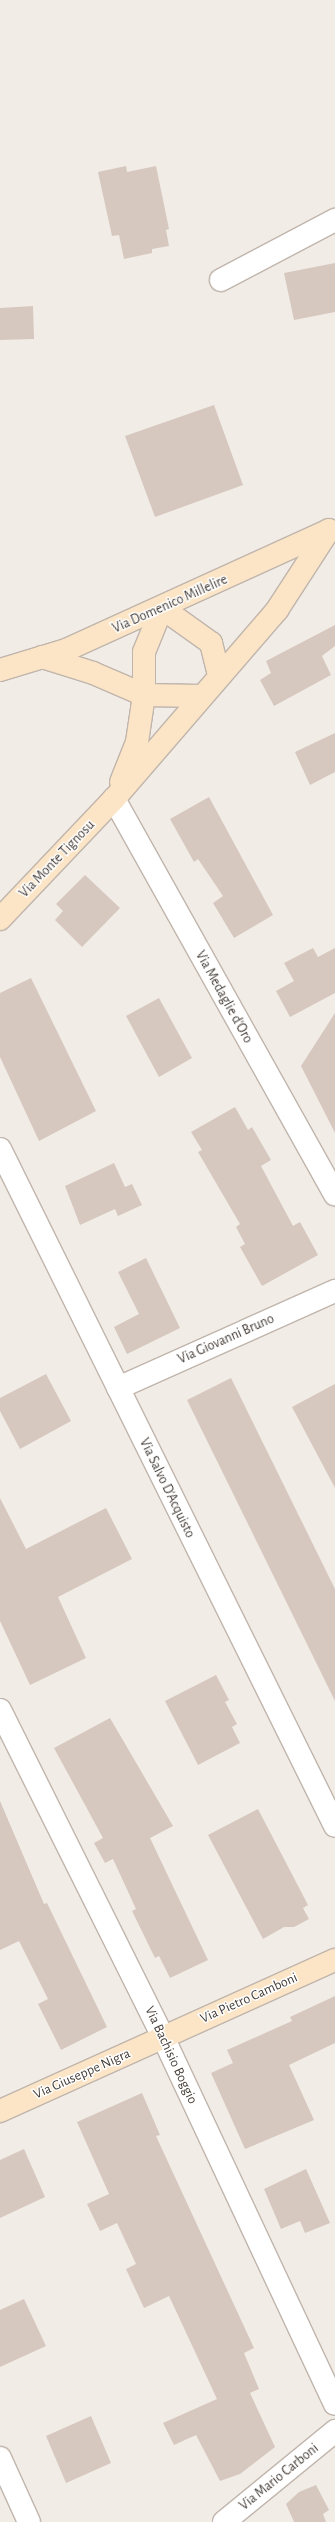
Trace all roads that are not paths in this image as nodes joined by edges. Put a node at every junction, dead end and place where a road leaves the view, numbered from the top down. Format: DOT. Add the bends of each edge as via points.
graph roads {
  1 [pos="335,220"];
  2 [pos="221,280"];
  3 [pos="333,533"];
  4 [pos="162,608"];
  5 [pos="42,657"];
  6 [pos="0,670"];
  7 [pos="219,675"];
  8 [pos="144,695"];
  9 [pos="202,696"];
  10 [pos="114,799"];
  11 [pos="0,919"];
  12 [pos="0,1149"];
  13 [pos="335,1195"];
  14 [pos="335,1291"];
  15 [pos="118,1388"];
  16 [pos="0,1710"];
  17 [pos="335,1826"];
  18 [pos="335,1960"];
  19 [pos="163,2037"];
  20 [pos="0,2111"];
  21 [pos="335,2404"];
  22 [pos="335,2431"];
  23 [pos="0,2458"];
  24 [pos="29,2522"];
  25 [pos="224,2522"];
  1 -- 2 [label="street"];
  3 -- 4 [label="street, Via Domenico Millelire"];
  3 -- 7 [label="street, Via Monte Tignosu" via="277,610"];
  4 -- 5 [label="street, Via Domenico Millelire" via="66,650"];
  4 -- 7 [label="street" via="211,644"];
  4 -- 8 [label="street, Via Monte Tignosu" via="144,652"];
  5 -- 6 [label="street, Via Domenico Millelire"];
  5 -- 8 [label="street" via="93,673"];
  7 -- 9 [label="street, Via Monte Tignosu"];
  8 -- 9 [label="street"];
  8 -- 10 [label="street, Via Monte Tignosu" via="137,742"];
  9 -- 10 [label="street, Via Monte Tignosu"];
  10 -- 11 [label="street, Via Monte Tignosu"];
  10 -- 13 [label="street, Via Medaglie d'Oro"];
  12 -- 15 [label="street, Via Salvo D'Acquisto"];
  14 -- 15 [label="street, Via Giovanni Bruno"];
  15 -- 17 [label="street, Via Salvo D'Acquisto"];
  16 -- 19 [label="street, Via Bachisio Boggio"];
  18 -- 19 [label="street, Via Pietro Camboni"];
  19 -- 20 [label="street, Via Giuseppe Nigra"];
  19 -- 21 [label="street, Via Bachisio Boggio"];
  22 -- 25 [label="street, Via Mario Carboni"];
  23 -- 24 [label="street"];
}
